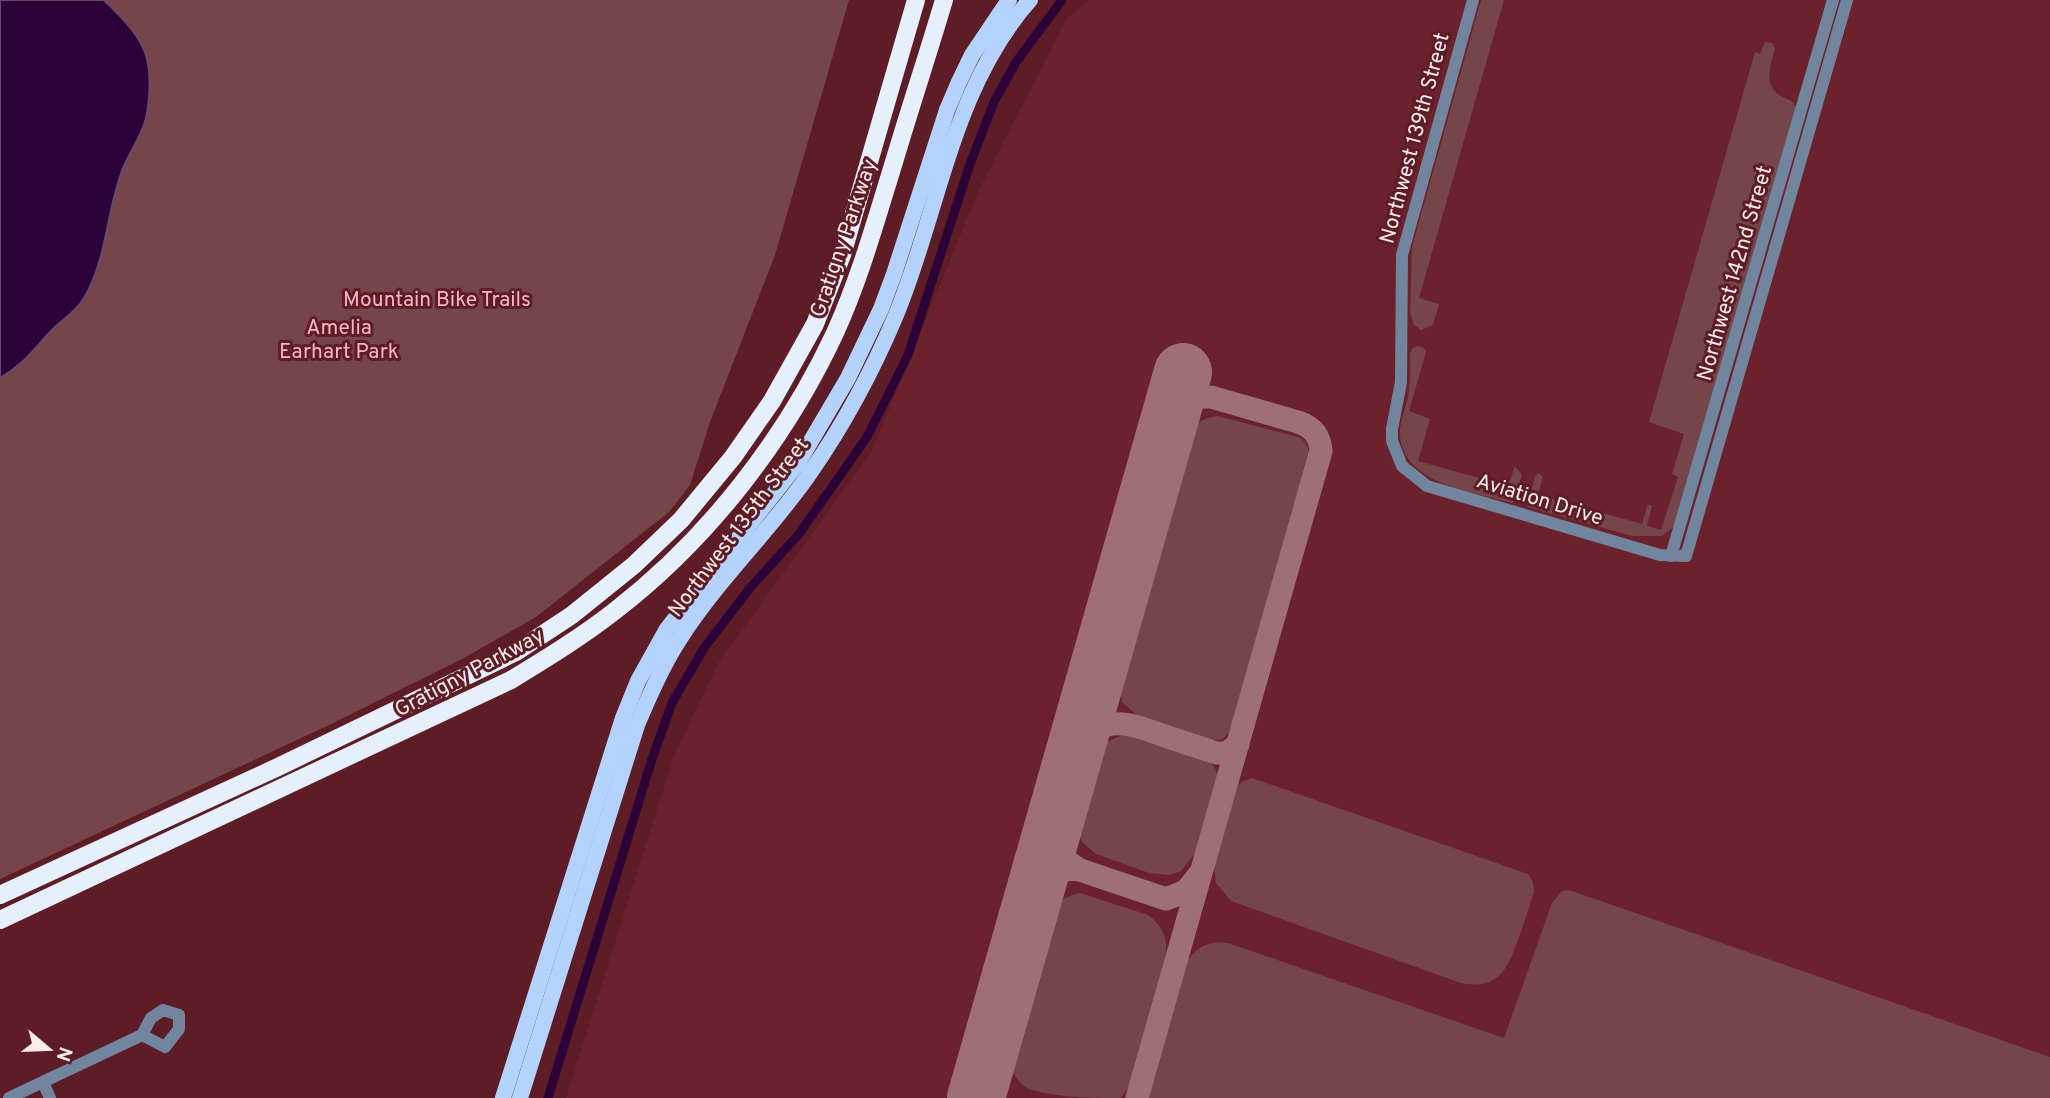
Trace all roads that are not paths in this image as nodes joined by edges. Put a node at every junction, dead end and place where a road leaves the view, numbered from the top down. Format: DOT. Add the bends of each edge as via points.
graph roads {
  1 [pos="916,0"];
  2 [pos="944,0"];
  3 [pos="1009,0"];
  4 [pos="1030,0"];
  5 [pos="1473,0"];
  6 [pos="1833,0"];
  7 [pos="1847,0"];
  8 [pos="1396,454"];
  9 [pos="1671,556"];
  10 [pos="1686,556"];
  11 [pos="0,895"];
  12 [pos="568,917"];
  13 [pos="0,920"];
  14 [pos="136,1037"];
  15 [pos="43,1082"];
  16 [pos="9,1098"];
  17 [pos="50,1098"];
  18 [pos="503,1098"];
  19 [pos="520,1098"];
  1 -- 11 [label="highway, Gratigny Parkway" via="842,255 815,324 772,401 681,520 572,615 516,652"];
  2 -- 13 [label="highway, Gratigny Parkway" via="863,263 835,332 804,393 760,459 676,556 618,609 510,680"];
  3 -- 12 [label="main road, Northwest 135th Street" via="972,55 955,91 894,274 848,379 797,463 675,618 638,681 623,718"];
  4 -- 12 [label="main road, Northwest 135th Street" via="990,57 965,109 909,281 864,384 810,473 706,602 664,666 637,725"];
  5 -- 8 [label="street, Northwest 139th Street" via="1403,246 1401,382 1392,429"];
  6 -- 9 [label="street, Northwest 142nd Street"];
  7 -- 10 [label="street, Northwest 142nd Street"];
  8 -- 9 [label="street, Aviation Drive" via="1402,466 1427,486"];
  9 -- 10 [label="street, Aviation Drive"];
  12 -- 18 [label="main road, Northwest 135th Street"];
  12 -- 19 [label="main road, Northwest 135th Street"];
  14 -- 15 [label="street"];
  15 -- 16 [label="street"];
  15 -- 17 [label="street"];
}
